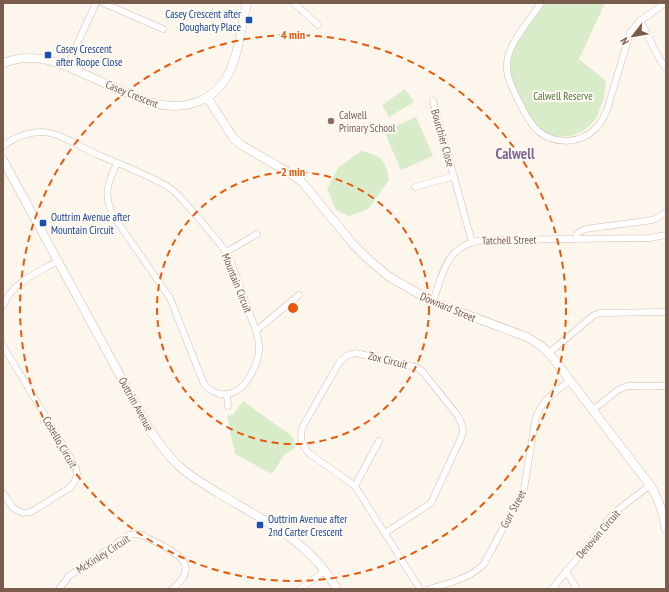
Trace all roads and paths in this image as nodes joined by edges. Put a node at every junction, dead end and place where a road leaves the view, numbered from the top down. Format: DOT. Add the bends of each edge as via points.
graph roads {
  1 [pos="96,3"];
  2 [pos="103,3"];
  3 [pos="247,3"];
  4 [pos="294,3"];
  5 [pos="541,3"];
  6 [pos="665,3"];
  7 [pos="640,21"];
  8 [pos="318,25"];
  9 [pos="164,29"];
  10 [pos="3,62"];
  11 [pos="67,66"];
  12 [pos="666,68"];
  13 [pos="207,97"];
  14 [pos="433,100"];
  15 [pos="3,146"];
  16 [pos="3,160"];
  17 [pos="116,163"];
  18 [pos="454,176"];
  19 [pos="415,187"];
  20 [pos="666,212"];
  21 [pos="257,234"];
  22 [pos="666,235"];
  23 [pos="574,239"];
  24 [pos="472,242"];
  25 [pos="226,252"];
  26 [pos="58,261"];
  27 [pos="5,294"];
  28 [pos="299,295"];
  29 [pos="433,302"];
  30 [pos="3,306"];
  31 [pos="666,312"];
  32 [pos="256,331"];
  33 [pos="3,346"];
  34 [pos="550,353"];
  35 [pos="570,380"];
  36 [pos="666,386"];
  37 [pos="227,394"];
  38 [pos="228,406"];
  39 [pos="593,410"];
  40 [pos="379,441"];
  41 [pos="650,484"];
  42 [pos="355,486"];
  43 [pos="3,493"];
  44 [pos="666,529"];
  45 [pos="385,533"];
  46 [pos="325,570"];
  47 [pos="566,571"];
  48 [pos="59,589"];
  49 [pos="172,589"];
  50 [pos="300,589"];
  51 [pos="337,589"];
  52 [pos="420,589"];
  53 [pos="429,589"];
  54 [pos="552,589"];
  55 [pos="577,589"];
  1 -- 11 [label="street"];
  2 -- 9 [label="street"];
  3 -- 13 [label="street, Casey Crescent" via="230,70 223,82"];
  4 -- 8 [label="street"];
  5 -- 7 [label="street" via="511,48 507,73 509,83 531,123 552,139 563,141 584,137 603,120 627,37"];
  6 -- 7 [label="street"];
  7 -- 12 [label="street"];
  10 -- 11 [label="street, Casey Crescent" via="36,58"];
  11 -- 13 [label="street, Casey Crescent" via="158,105 183,106"];
  13 -- 29 [label="street, Downard Street" via="234,139 302,182 368,259 394,280"];
  14 -- 18 [label="street, Bourchier Close"];
  15 -- 17 [label="street, Mountain Circuit" via="21,135 43,132 60,137"];
  16 -- 26 [label="street, Outtrim Avenue"];
  17 -- 25 [label="street, Mountain Circuit" via="172,189"];
  17 -- 37 [label="street" via="108,185 107,199 114,218 170,298 204,384 216,393"];
  18 -- 19 [label="street, Bourchier Close"];
  18 -- 24 [label="street, Bourchier Close"];
  20 -- 23 [label="street" via="656,219 585,229"];
  21 -- 25 [label="street"];
  22 -- 23 [label="street, Tatchell Street" via="650,238"];
  23 -- 24 [label="street, Tatchell Street"];
  24 -- 29 [label="street, Tatchell Street" via="460,248 450,258"];
  25 -- 32 [label="street, Mountain Circuit"];
  26 -- 27 [label="street" via="23,280"];
  26 -- 46 [label="street, Outtrim Avenue" via="146,423 165,452 194,478 291,537"];
  27 -- 30 [label="street"];
  28 -- 32 [label="street"];
  29 -- 34 [label="street, Downard Street" via="527,337"];
  31 -- 34 [label="street" via="594,315"];
  32 -- 37 [label="street, Mountain Circuit" via="260,345 257,363 244,385"];
  33 -- 43 [label="street, Costello Circuit" via="75,465 77,473 71,487 31,512 23,513 13,508"];
  34 -- 35 [label="street, Downard Street"];
  35 -- 39 [label="street, Downard Street"];
  35 -- 53 [label="street, Gurr Street" via="546,399 537,412 524,489 484,564 469,576"];
  36 -- 39 [label="street" via="627,386"];
  37 -- 38 [label="street"];
  39 -- 41 [label="street, Downard Street"];
  40 -- 42 [label="street"];
  41 -- 44 [label="street, Downard Street" via="663,510"];
  41 -- 47 [label="street, Denovan Circuit" via="614,513"];
  42 -- 45 [label="street, Zox Circuit"];
  42 -- 45 [label="street, Zox Circuit" via="304,449 300,439 303,426 339,363 349,354 363,353 416,367 424,373 458,416 463,431 431,503"];
  45 -- 52 [label="street, Zox Circuit"];
  46 -- 50 [label="street"];
  46 -- 51 [label="street, Outtrim Avenue"];
  47 -- 54 [label="street, Denovan Circuit"];
  47 -- 55 [label="street"];
  48 -- 49 [label="street, McKinley Circuit" via="69,576 129,535 137,534 178,555 185,563 185,576"];
}
